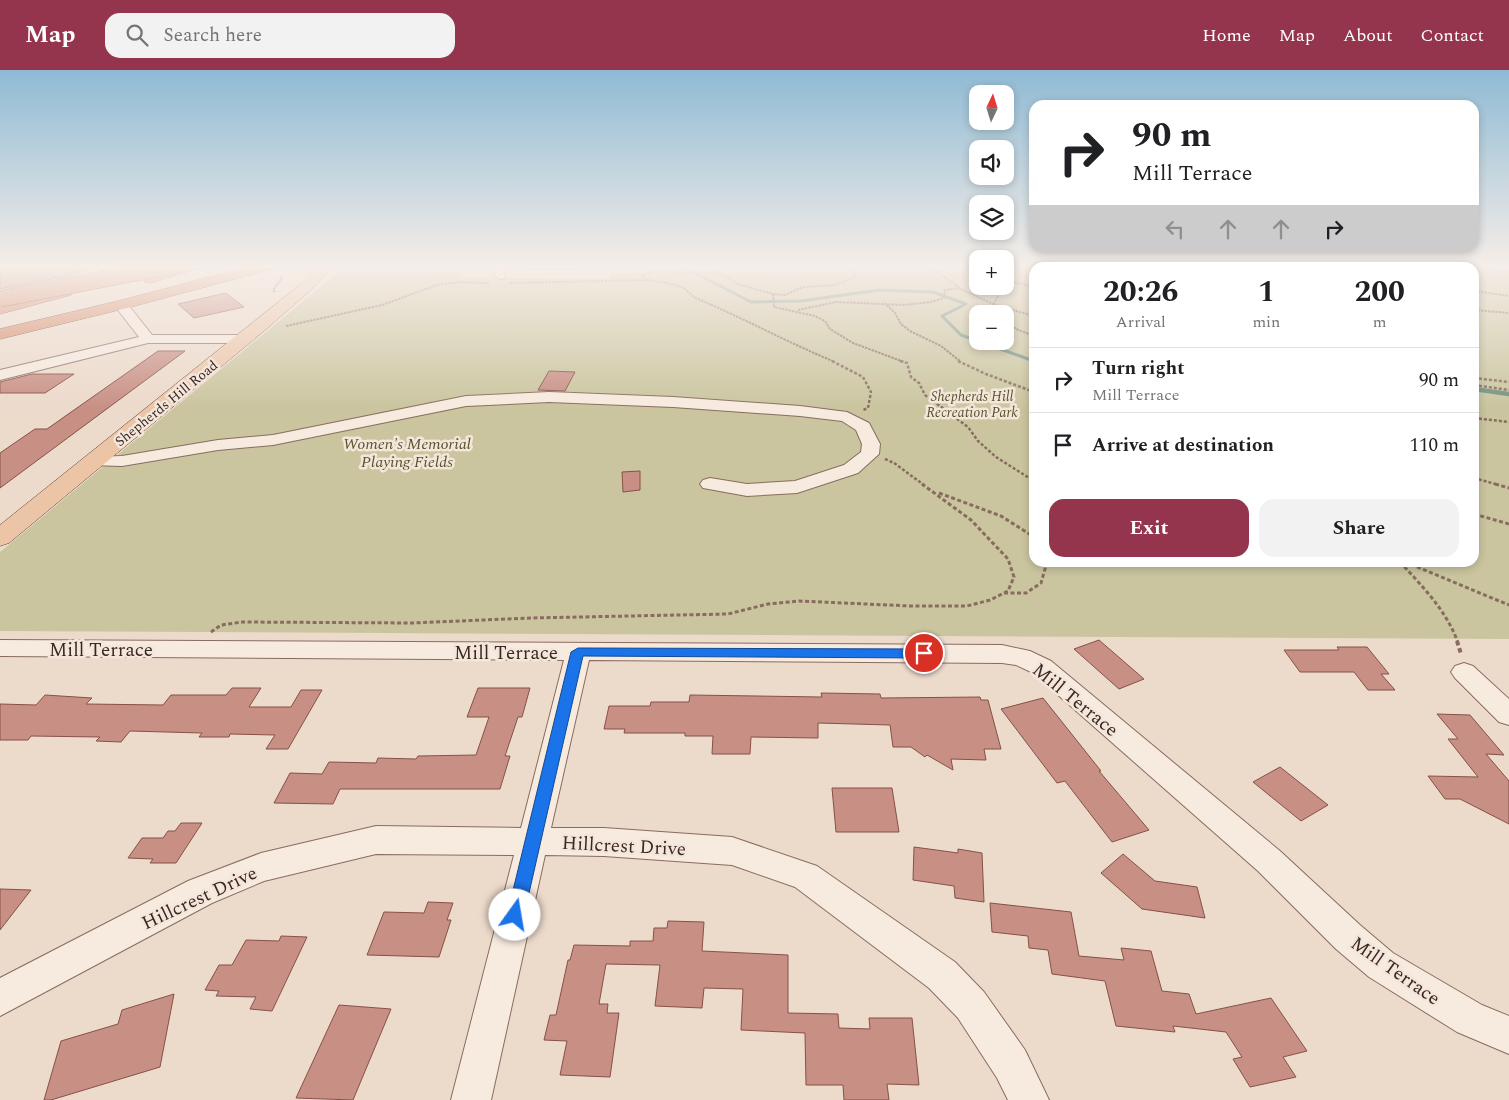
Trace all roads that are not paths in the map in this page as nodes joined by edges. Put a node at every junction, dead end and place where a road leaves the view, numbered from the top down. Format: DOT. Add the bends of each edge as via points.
graph roads {
  1 [pos="25,313"];
  2 [pos="51,313"];
  3 [pos="87,313"];
  4 [pos="127,313"];
  5 [pos="263,313"];
  6 [pos="272,313"];
  7 [pos="0,320"];
  8 [pos="0,326"];
  9 [pos="0,334"];
  10 [pos="243,335"];
  11 [pos="148,339"];
  12 [pos="0,375"];
  13 [pos="95,461"];
  14 [pos="710,484"];
  15 [pos="0,518"];
  16 [pos="0,538"];
  17 [pos="0,648"];
  18 [pos="578,652"];
  19 [pos="1464,672"];
  20 [pos="1509,715"];
  21 [pos="533,841"];
  22 [pos="0,998"];
  23 [pos="1509,1036"];
  24 [pos="471,1100"];
  25 [pos="1030,1100"];
  1 -- 7 [label="highway"];
  2 -- 8 [label="highway"];
  3 -- 9 [label="highway"];
  4 -- 11 [label="street"];
  5 -- 10 [label="main road, Shepherds Hill Road"];
  6 -- 10 [label="main road, Shepherds Hill Road"];
  10 -- 11 [label="street"];
  10 -- 13 [label="main road, Shepherds Hill Road"];
  10 -- 15 [label="main road, Shepherds Hill Road"];
  11 -- 12 [label="street"];
  13 -- 14 [label="street" via="122,461 301,435 466,401 496,398 624,399 800,411 847,417 863,427 871,444 870,454 852,469 797,487 747,490"];
  13 -- 16 [label="main road, Shepherds Hill Road"];
  17 -- 18 [label="street, Mill Terrace"];
  18 -- 21 [label="street"];
  18 -- 23 [label="street, Mill Terrace" via="1002,654 1021,657 1042,667 1268,861 1381,965 1470,1019"];
  19 -- 20 [label="street"];
  21 -- 22 [label="street, Hillcrest Drive" via="376,840 261,867 200,892"];
  21 -- 24 [label="street"];
  21 -- 25 [label="street, Hillcrest Drive" via="604,842 732,851 806,876 942,975 970,1005 1011,1064"];
}
